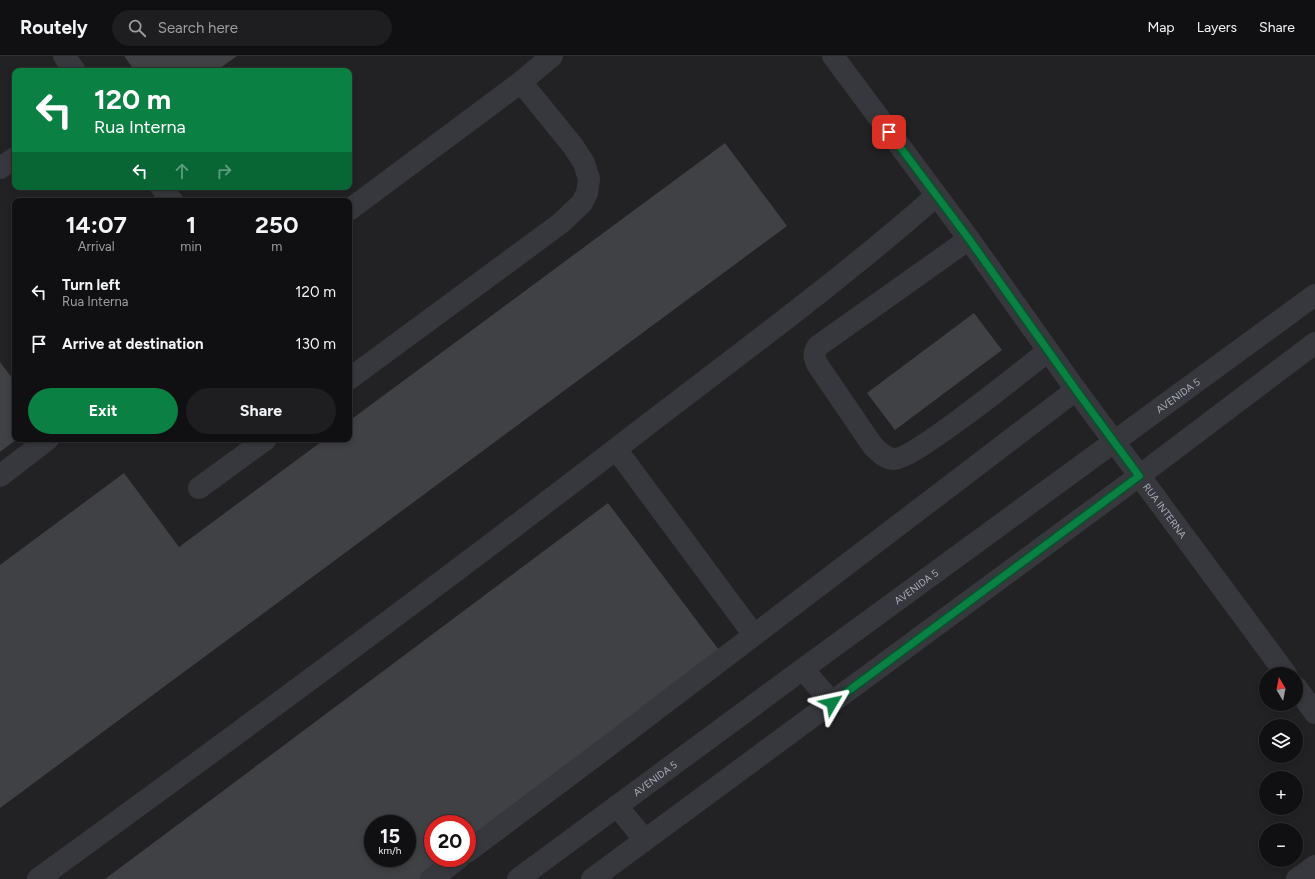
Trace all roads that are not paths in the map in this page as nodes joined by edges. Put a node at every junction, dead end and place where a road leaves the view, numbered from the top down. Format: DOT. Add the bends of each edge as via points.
graph roads {
  1 [pos="64,56"];
  2 [pos="552,56"];
  3 [pos="833,56"];
  4 [pos="73,68"];
  5 [pos="521,82"];
  6 [pos="12,160"];
  7 [pos="0,168"];
  8 [pos="163,190"];
  9 [pos="936,196"];
  10 [pos="170,198"];
  11 [pos="352,208"];
  12 [pos="969,239"];
  13 [pos="1315,296"];
  14 [pos="1315,343"];
  15 [pos="1048,351"];
  16 [pos="352,377"];
  17 [pos="1076,390"];
  18 [pos="1114,441"];
  19 [pos="44,442"];
  20 [pos="262,442"];
  21 [pos="616,449"];
  22 [pos="0,476"];
  23 [pos="1139,476"];
  24 [pos="199,488"];
  25 [pos="754,635"];
  26 [pos="1281,667"];
  27 [pos="803,669"];
  28 [pos="1303,697"];
  29 [pos="832,703"];
  30 [pos="1315,713"];
  31 [pos="617,806"];
  32 [pos="646,840"];
  33 [pos="476,845"];
  34 [pos="1315,866"];
  35 [pos="447,867"];
  36 [pos="38,879"];
  37 [pos="431,879"];
  38 [pos="518,879"];
  39 [pos="592,879"];
  40 [pos="1297,879"];
  1 -- 4 [label="lane"];
  2 -- 5 [label="lane"];
  3 -- 9 [label="lane, RUA INTERNA"];
  5 -- 11 [label="lane"];
  5 -- 16 [label="lane" via="584,163 589,179 582,203 561,224"];
  6 -- 7 [label="lane"];
  8 -- 10 [label="lane"];
  9 -- 12 [label="lane, RUA INTERNA"];
  9 -- 21 [label="lane" via="885,241"];
  12 -- 15 [label="lane, RUA INTERNA"];
  12 -- 15 [label="lane" via="815,350 814,358 817,364 873,446 883,456 894,459 916,450"];
  13 -- 18 [label="lane, AVENIDA 5"];
  14 -- 23 [label="lane"];
  15 -- 17 [label="lane, RUA INTERNA"];
  17 -- 18 [label="lane, RUA INTERNA"];
  17 -- 25 [label="lane"];
  18 -- 23 [label="lane, RUA INTERNA"];
  18 -- 27 [label="lane, AVENIDA 5"];
  19 -- 22 [label="lane"];
  20 -- 24 [label="lane"];
  21 -- 25 [label="lane"];
  21 -- 36 [label="lane" via="235,736"];
  23 -- 26 [label="lane, RUA INTERNA"];
  23 -- 29 [label="lane"];
  25 -- 33 [label="lane"];
  27 -- 29 [label="lane"];
  27 -- 31 [label="lane, AVENIDA 5"];
  28 -- 30 [label="lane"];
  29 -- 32 [label="lane"];
  31 -- 32 [label="lane"];
  31 -- 38 [label="lane, AVENIDA 5"];
  32 -- 39 [label="lane"];
  34 -- 40 [label="lane"];
  35 -- 37 [label="lane"];
}
